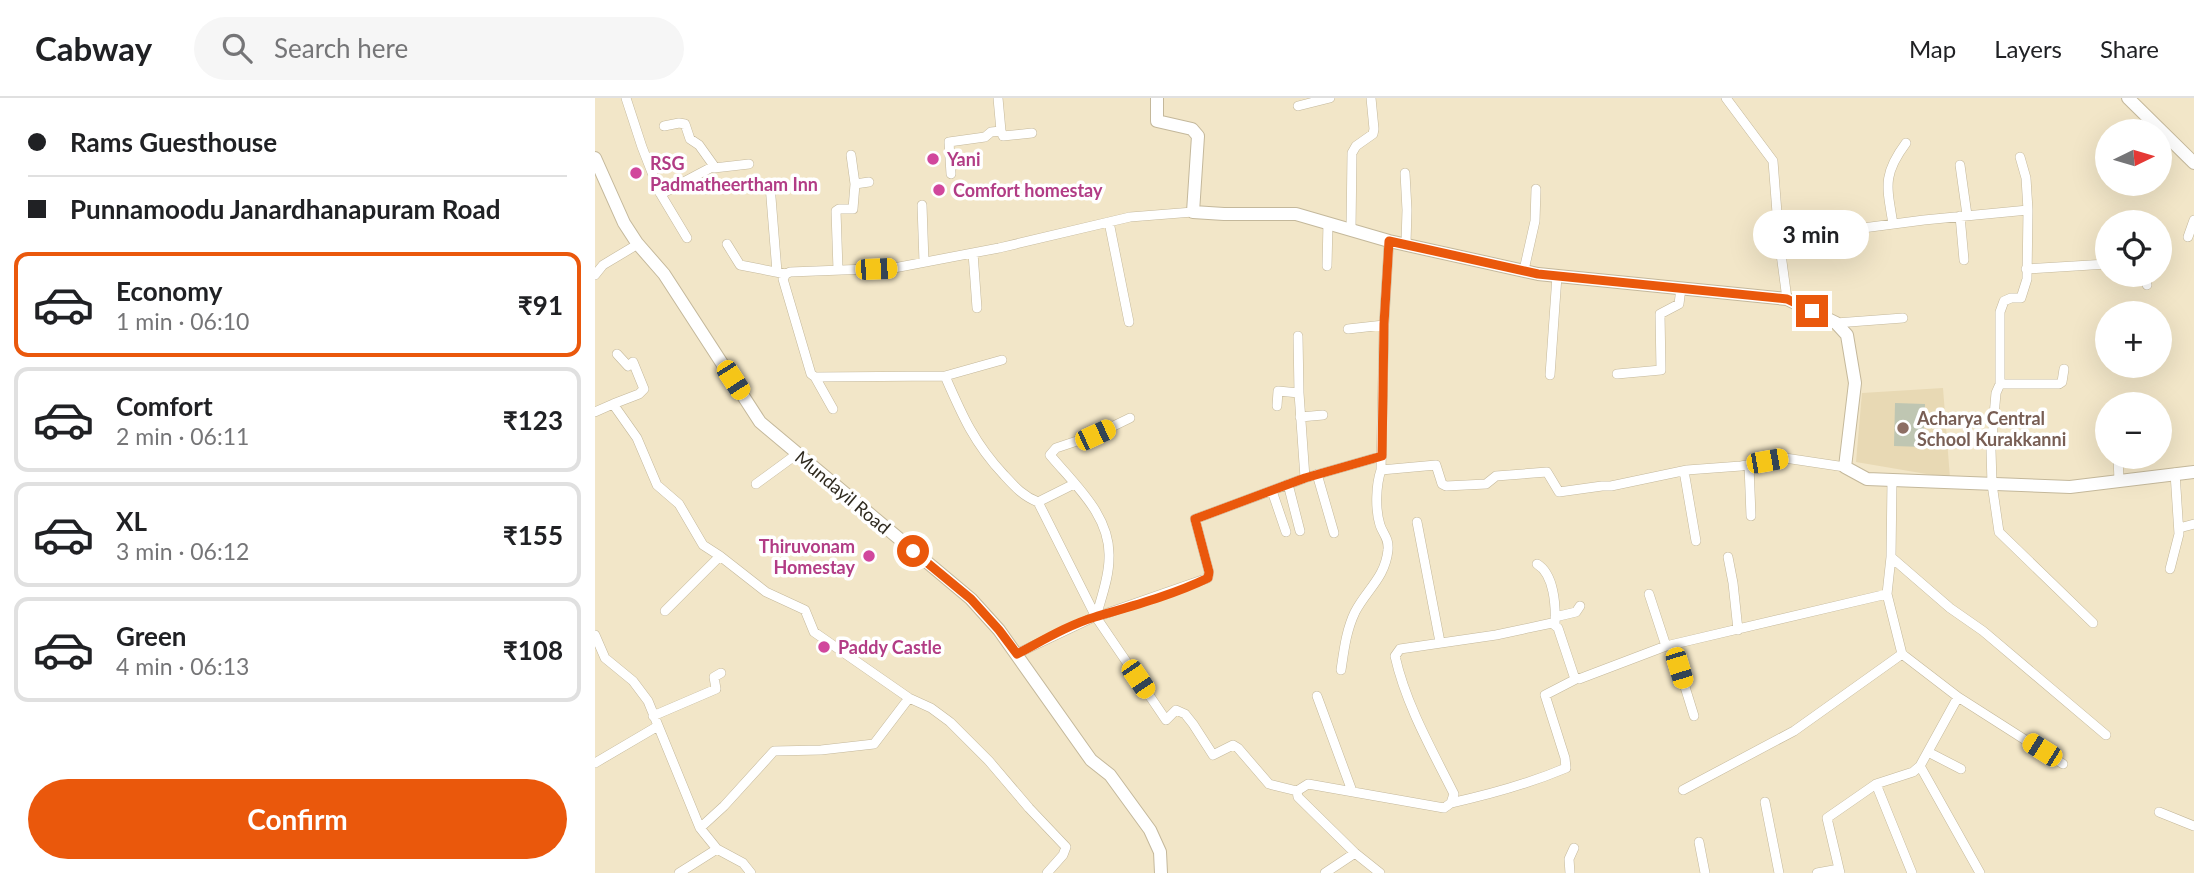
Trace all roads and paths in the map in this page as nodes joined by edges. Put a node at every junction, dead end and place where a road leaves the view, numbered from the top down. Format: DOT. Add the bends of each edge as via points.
graph roads {
  1 [pos="626,98"];
  2 [pos="998,98"];
  3 [pos="1157,98"];
  4 [pos="1330,98"];
  5 [pos="1371,98"];
  6 [pos="1726,98"];
  7 [pos="2128,98"];
  8 [pos="1298,106"];
  9 [pos="664,126"];
  10 [pos="1001,131"];
  11 [pos="1032,133"];
  12 [pos="1906,143"];
  13 [pos="851,155"];
  14 [pos="2020,157"];
  15 [pos="595,158"];
  16 [pos="2194,163"];
  17 [pos="749,164"];
  18 [pos="1960,165"];
  19 [pos="713,168"];
  20 [pos="1405,173"];
  21 [pos="951,174"];
  22 [pos="869,182"];
  23 [pos="855,184"];
  24 [pos="770,185"];
  25 [pos="1536,189"];
  26 [pos="660,193"];
  27 [pos="922,205"];
  28 [pos="2028,210"];
  29 [pos="1193,212"];
  30 [pos="1963,215"];
  31 [pos="2194,220"];
  32 [pos="1109,222"];
  33 [pos="1328,223"];
  34 [pos="1893,224"];
  35 [pos="1351,229"];
  36 [pos="2188,237"];
  37 [pos="687,238"];
  38 [pos="1779,239"];
  39 [pos="1389,241"];
  40 [pos="1406,243"];
  41 [pos="638,244"];
  42 [pos="727,244"];
  43 [pos="973,253"];
  44 [pos="1964,260"];
  45 [pos="924,262"];
  46 [pos="2095,265"];
  47 [pos="1327,266"];
  48 [pos="2026,269"];
  49 [pos="838,270"];
  50 [pos="1524,270"];
  51 [pos="781,273"];
  52 [pos="595,275"];
  53 [pos="1557,276"];
  54 [pos="1681,288"];
  55 [pos="1787,299"];
  56 [pos="977,308"];
  57 [pos="1903,318"];
  58 [pos="1129,322"];
  59 [pos="1836,323"];
  60 [pos="1384,324"];
  61 [pos="1348,329"];
  62 [pos="1298,336"];
  63 [pos="617,354"];
  64 [pos="1002,360"];
  65 [pos="2064,369"];
  66 [pos="1617,374"];
  67 [pos="1550,375"];
  68 [pos="945,376"];
  69 [pos="815,377"];
  70 [pos="2000,384"];
  71 [pos="1299,393"];
  72 [pos="613,404"];
  73 [pos="1277,406"];
  74 [pos="833,409"];
  75 [pos="595,412"];
  76 [pos="1323,415"];
  77 [pos="1300,417"];
  78 [pos="1130,418"];
  79 [pos="797,454"];
  80 [pos="1382,456"];
  81 [pos="1749,465"];
  82 [pos="1845,467"];
  83 [pos="2118,469"];
  84 [pos="1381,470"];
  85 [pos="1684,471"];
  86 [pos="2194,472"];
  87 [pos="1317,474"];
  88 [pos="2175,474"];
  89 [pos="1305,478"];
  90 [pos="1892,480"];
  91 [pos="2119,481"];
  92 [pos="757,484"];
  93 [pos="1074,484"];
  94 [pos="1288,484"];
  95 [pos="1992,484"];
  96 [pos="1272,491"];
  97 [pos="1038,502"];
  98 [pos="1751,516"];
  99 [pos="1417,522"];
  100 [pos="2194,524"];
  101 [pos="2183,527"];
  102 [pos="1286,531"];
  103 [pos="1300,531"];
  104 [pos="1334,533"];
  105 [pos="1696,541"];
  106 [pos="720,556"];
  107 [pos="1728,557"];
  108 [pos="1891,557"];
  109 [pos="1537,564"];
  110 [pos="2170,569"];
  111 [pos="1649,594"];
  112 [pos="1888,594"];
  113 [pos="1580,606"];
  114 [pos="665,611"];
  115 [pos="1096,617"];
  116 [pos="1555,621"];
  117 [pos="2093,624"];
  118 [pos="1738,630"];
  119 [pos="595,635"];
  120 [pos="1440,642"];
  121 [pos="1669,645"];
  122 [pos="1017,654"];
  123 [pos="1902,654"];
  124 [pos="1341,670"];
  125 [pos="721,673"];
  126 [pos="1576,679"];
  127 [pos="1317,696"];
  128 [pos="1958,697"];
  129 [pos="909,698"];
  130 [pos="653,716"];
  131 [pos="1694,716"];
  132 [pos="658,726"];
  133 [pos="2106,735"];
  134 [pos="1927,752"];
  135 [pos="595,763"];
  136 [pos="2063,764"];
  137 [pos="1920,766"];
  138 [pos="1961,769"];
  139 [pos="1876,784"];
  140 [pos="1683,790"];
  141 [pos="1297,791"];
  142 [pos="1352,791"];
  143 [pos="1765,802"];
  144 [pos="1451,803"];
  145 [pos="2159,812"];
  146 [pos="2194,826"];
  147 [pos="700,828"];
  148 [pos="1699,842"];
  149 [pos="1574,848"];
  150 [pos="717,849"];
  151 [pos="1356,853"];
  152 [pos="1839,871"];
  153 [pos="679,873"];
  154 [pos="751,873"];
  155 [pos="1047,873"];
  156 [pos="1161,873"];
  157 [pos="1325,873"];
  158 [pos="1380,873"];
  159 [pos="1570,873"];
  160 [pos="1705,873"];
  161 [pos="1779,873"];
  162 [pos="1817,873"];
  163 [pos="1912,873"];
  164 [pos="1980,873"];
  1 -- 26 [label="street"];
  2 -- 10 [label="street"];
  3 -- 29 [label="main road" via="1157,121 1192,129 1198,136"];
  4 -- 8 [label="street"];
  5 -- 35 [label="street" via="1373,134 1352,153"];
  6 -- 38 [label="street" via="1773,160"];
  7 -- 16 [label="main road"];
  9 -- 19 [label="street" via="685,124 690,139"];
  10 -- 11 [label="street" via="1003,136"];
  10 -- 21 [label="street" via="949,142"];
  12 -- 34 [label="street" via="1888,178"];
  13 -- 23 [label="street"];
  14 -- 28 [label="street"];
  15 -- 41 [label="main road, Mundayil Road"];
  17 -- 19 [label="street"];
  18 -- 30 [label="street"];
  19 -- 26 [label="street"];
  20 -- 40 [label="street"];
  22 -- 23 [label="street"];
  23 -- 49 [label="street" via="853,209 836,211"];
  24 -- 51 [label="street"];
  25 -- 50 [label="street" via="1535,221"];
  26 -- 37 [label="street"];
  27 -- 45 [label="street"];
  28 -- 30 [label="street"];
  28 -- 48 [label="street"];
  29 -- 32 [label="street"];
  29 -- 33 [label="main road" via="1296,215"];
  30 -- 34 [label="street"];
  30 -- 44 [label="street"];
  31 -- 36 [label="street"];
  32 -- 43 [label="street"];
  32 -- 58 [label="street"];
  33 -- 35 [label="main road"];
  33 -- 47 [label="street"];
  34 -- 38 [label="street"];
  35 -- 39 [label="main road"];
  38 -- 55 [label="street"];
  39 -- 40 [label="main road"];
  39 -- 60 [label="street"];
  40 -- 50 [label="main road"];
  41 -- 52 [label="street"];
  41 -- 79 [label="main road, Mundayil Road" via="664,274 760,422"];
  42 -- 51 [label="street" via="740,265"];
  43 -- 45 [label="street"];
  43 -- 56 [label="street"];
  45 -- 49 [label="street"];
  46 -- 48 [label="street"];
  48 -- 70 [label="street" via="2021,298 2004,301 2000,312"];
  49 -- 51 [label="street"];
  50 -- 53 [label="main road"];
  51 -- 69 [label="street"];
  53 -- 54 [label="main road"];
  53 -- 67 [label="street"];
  54 -- 55 [label="main road"];
  54 -- 66 [label="street" via="1677,307 1660,314 1661,370"];
  55 -- 59 [label="main road"];
  57 -- 59 [label="street"];
  59 -- 82 [label="main road" via="1847,334 1854,383"];
  60 -- 61 [label="street"];
  60 -- 80 [label="street"];
  62 -- 71 [label="street"];
  63 -- 72 [label="street" via="628,366 633,362 644,389"];
  64 -- 68 [label="street"];
  65 -- 70 [label="street" via="2059,384"];
  68 -- 69 [label="street"];
  68 -- 97 [label="street" via="965,423 986,456 1023,496"];
  69 -- 74 [label="street"];
  70 -- 95 [label="street" via="1991,450"];
  71 -- 73 [label="street" via="1278,391"];
  71 -- 77 [label="street"];
  72 -- 75 [label="street"];
  72 -- 106 [label="street" via="637,438 657,485 679,504 703,545"];
  76 -- 77 [label="street"];
  77 -- 89 [label="street"];
  78 -- 93 [label="street" via="1056,448 1050,455"];
  79 -- 92 [label="street"];
  79 -- 122 [label="main road, Mundayil Road" via="971,599"];
  80 -- 84 [label="street"];
  80 -- 87 [label="street"];
  81 -- 82 [label="street" via="1785,458"];
  81 -- 85 [label="street"];
  81 -- 98 [label="street"];
  82 -- 90 [label="main road" via="1867,479"];
  83 -- 91 [label="street"];
  84 -- 85 [label="street" via="1436,466 1445,486 1486,484 1496,475 1547,472 1559,492"];
  84 -- 124 [label="street" via="1378,509 1388,548 1384,570 1355,611"];
  85 -- 105 [label="street"];
  86 -- 88 [label="main road"];
  87 -- 89 [label="street"];
  87 -- 104 [label="street"];
  88 -- 91 [label="main road"];
  88 -- 110 [label="street" via="2179,534"];
  89 -- 94 [label="street"];
  90 -- 95 [label="main road"];
  90 -- 108 [label="street"];
  91 -- 95 [label="main road" via="2070,487"];
  93 -- 97 [label="street"];
  93 -- 115 [label="street" via="1097,511 1108,537 1106,582"];
  94 -- 96 [label="street"];
  94 -- 103 [label="street"];
  95 -- 117 [label="street" via="1999,532"];
  96 -- 102 [label="street"];
  96 -- 115 [label="street" via="1195,519 1208,578"];
  97 -- 115 [label="street"];
  99 -- 120 [label="street"];
  100 -- 101 [label="street"];
  106 -- 114 [label="street"];
  106 -- 129 [label="street" via="766,592 805,610 814,632"];
  107 -- 118 [label="street"];
  108 -- 112 [label="street"];
  108 -- 133 [label="street"];
  109 -- 116 [label="street" via="1547,573"];
  111 -- 121 [label="street"];
  112 -- 118 [label="street"];
  112 -- 123 [label="street"];
  113 -- 116 [label="street"];
  115 -- 122 [label="street"];
  115 -- 141 [label="street" via="1166,720 1176,710 1185,714 1213,755 1233,745 1269,784"];
  116 -- 120 [label="street"];
  116 -- 126 [label="street"];
  118 -- 121 [label="street"];
  119 -- 130 [label="street" via="605,659 633,681"];
  120 -- 144 [label="street" via="1400,649 1395,656 1410,705 1454,794"];
  121 -- 126 [label="street"];
  121 -- 131 [label="street"];
  122 -- 156 [label="main road, Mundayil Road" via="1091,760 1110,775 1150,830 1160,852"];
  123 -- 128 [label="street"];
  123 -- 140 [label="street" via="1794,731"];
  125 -- 130 [label="street" via="713,678 716,689"];
  126 -- 144 [label="street" via="1545,695 1566,768"];
  127 -- 142 [label="street"];
  128 -- 134 [label="street"];
  128 -- 136 [label="street"];
  129 -- 147 [label="street" via="874,744 774,751"];
  129 -- 155 [label="street" via="950,722 1066,847"];
  130 -- 132 [label="street"];
  132 -- 135 [label="street"];
  132 -- 147 [label="street"];
  134 -- 137 [label="street"];
  134 -- 138 [label="street"];
  137 -- 139 [label="street"];
  137 -- 164 [label="street"];
  139 -- 152 [label="street" via="1827,818"];
  139 -- 163 [label="street"];
  141 -- 142 [label="street" via="1308,784"];
  141 -- 151 [label="street"];
  142 -- 144 [label="street" via="1444,808"];
  143 -- 161 [label="street"];
  145 -- 146 [label="street"];
  147 -- 150 [label="street"];
  148 -- 160 [label="street"];
  149 -- 159 [label="street"];
  150 -- 153 [label="street"];
  150 -- 154 [label="street" via="743,863"];
  151 -- 157 [label="street"];
  151 -- 158 [label="street"];
  152 -- 162 [label="street"];
}
